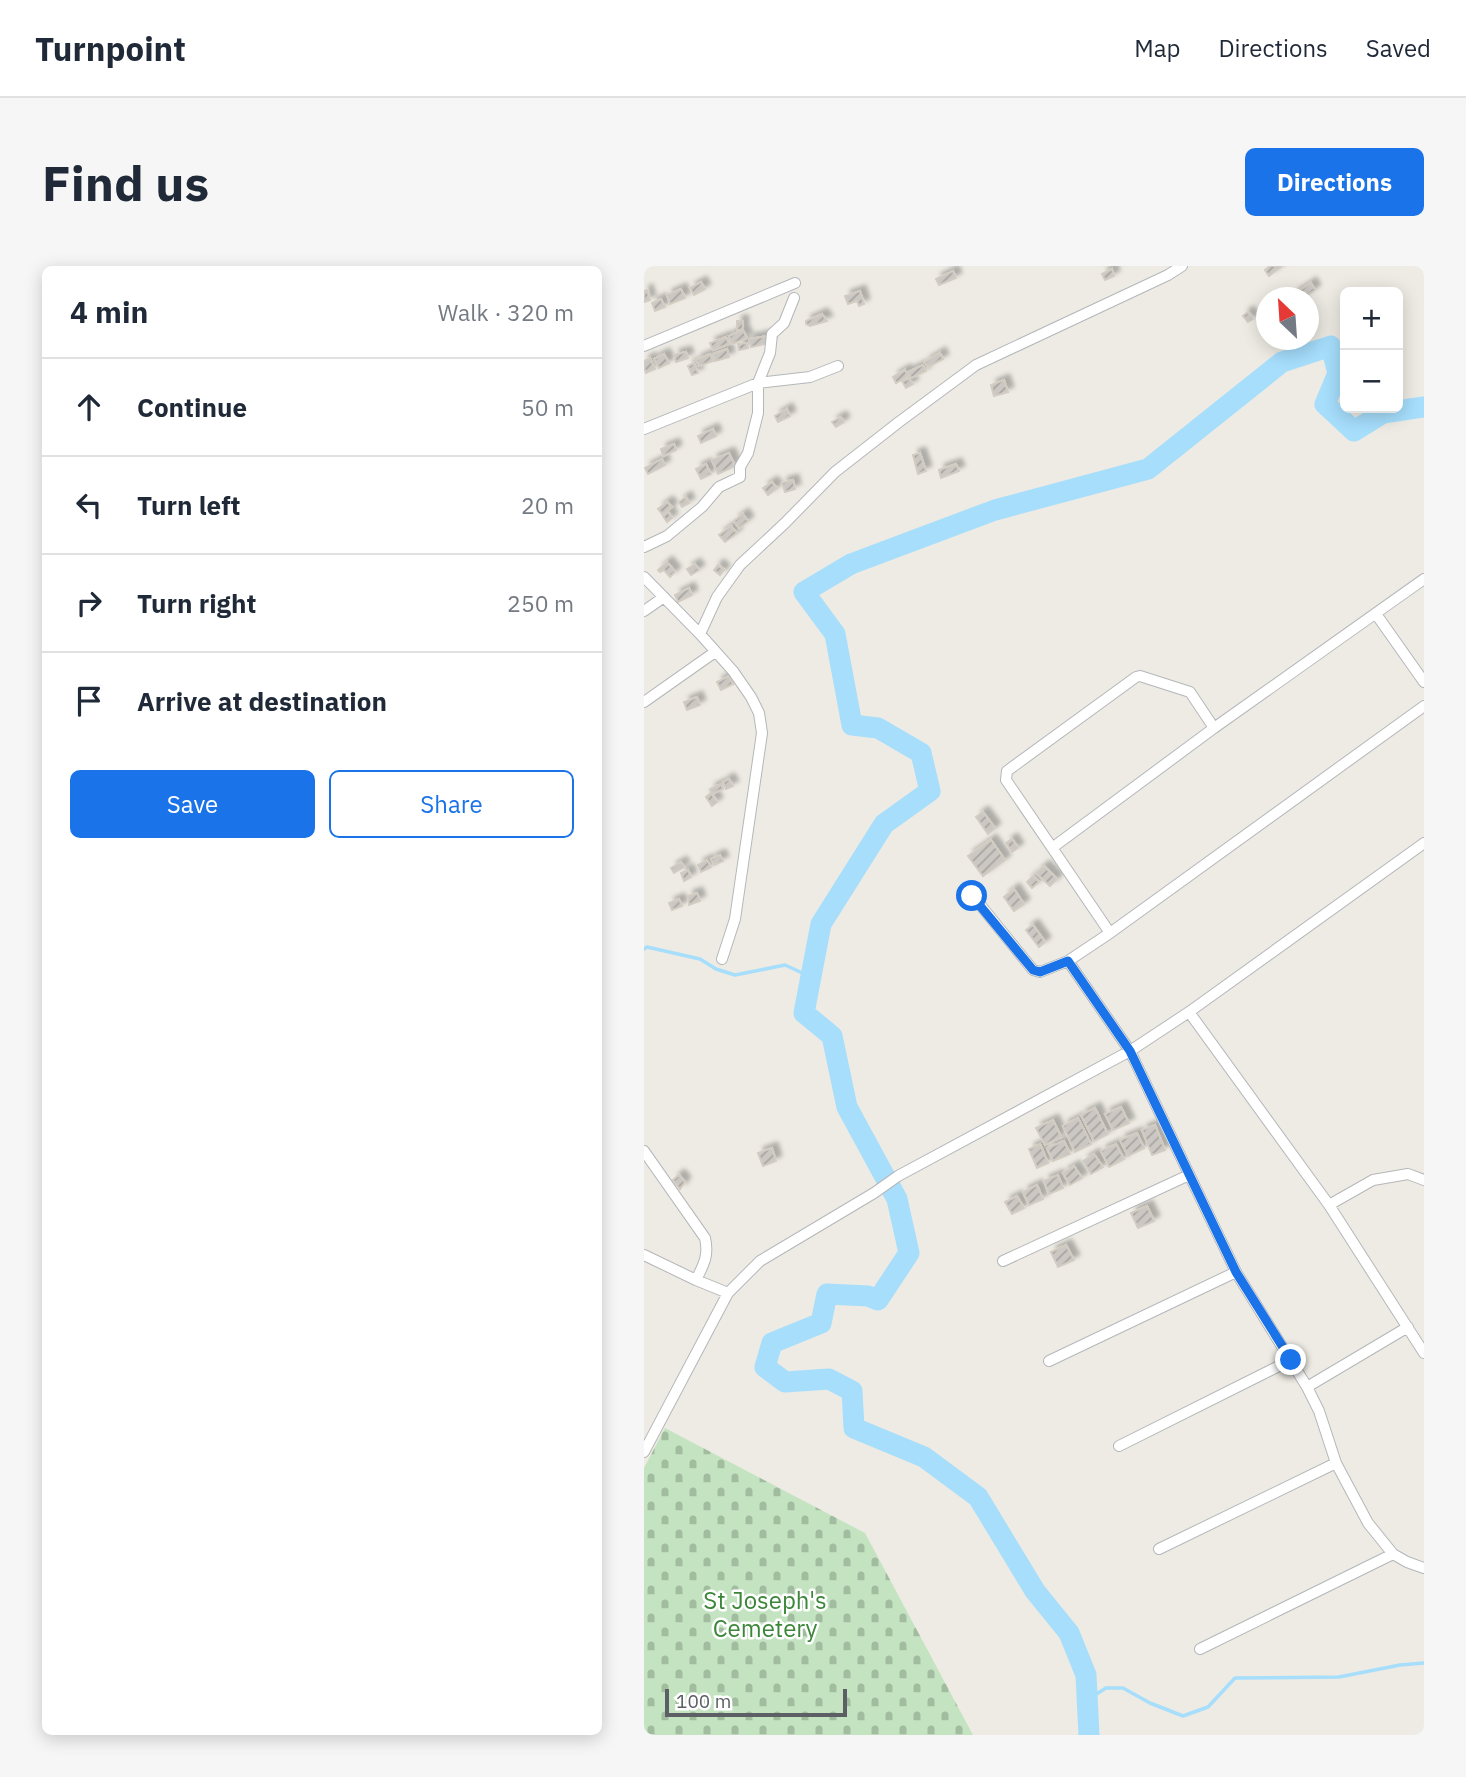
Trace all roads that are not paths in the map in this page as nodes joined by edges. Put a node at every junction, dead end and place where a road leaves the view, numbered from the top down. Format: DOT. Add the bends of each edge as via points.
graph roads {
  1 [pos="1182,266"];
  2 [pos="795,283"];
  3 [pos="794,298"];
  4 [pos="644,346"];
  5 [pos="838,366"];
  6 [pos="758,383"];
  7 [pos="644,429"];
  8 [pos="644,547"];
  9 [pos="644,577"];
  10 [pos="1424,579"];
  11 [pos="664,597"];
  12 [pos="644,611"];
  13 [pos="1376,614"];
  14 [pos="700,634"];
  15 [pos="715,652"];
  16 [pos="1424,682"];
  17 [pos="644,702"];
  18 [pos="1424,706"];
  19 [pos="1214,728"];
  20 [pos="1424,843"];
  21 [pos="1052,848"];
  22 [pos="972,896"];
  23 [pos="1110,933"];
  24 [pos="722,959"];
  25 [pos="1068,961"];
  26 [pos="1189,1012"];
  27 [pos="1130,1051"];
  28 [pos="644,1151"];
  29 [pos="1189,1175"];
  30 [pos="1424,1180"];
  31 [pos="1329,1205"];
  32 [pos="644,1255"];
  33 [pos="1003,1261"];
  34 [pos="1236,1272"];
  35 [pos="696,1280"];
  36 [pos="728,1293"];
  37 [pos="1408,1328"];
  38 [pos="1424,1353"];
  39 [pos="1291,1360"];
  40 [pos="1049,1361"];
  41 [pos="1307,1387"];
  42 [pos="1119,1446"];
  43 [pos="644,1452"];
  44 [pos="1336,1463"];
  45 [pos="1159,1549"];
  46 [pos="1393,1554"];
  47 [pos="1424,1568"];
  48 [pos="1200,1648"];
  1 -- 14 [label="street" via="976,365 899,422 835,472 740,565 717,597"];
  2 -- 4 [label="street"];
  3 -- 6 [label="street" via="784,323 772,334 770,354"];
  5 -- 6 [label="street" via="810,377"];
  6 -- 7 [label="street"];
  6 -- 8 [label="street" via="758,413 740,478 719,487 667,536"];
  9 -- 11 [label="street"];
  10 -- 13 [label="street"];
  11 -- 12 [label="street"];
  11 -- 14 [label="street"];
  13 -- 16 [label="street"];
  13 -- 19 [label="street"];
  14 -- 15 [label="street"];
  15 -- 17 [label="street"];
  15 -- 24 [label="street" via="751,697 762,733 735,919"];
  18 -- 23 [label="street"];
  19 -- 21 [label="street"];
  19 -- 21 [label="street" via="1190,692 1140,676 1009,768 1006,780"];
  20 -- 26 [label="street"];
  21 -- 23 [label="street"];
  22 -- 25 [label="street" via="1033,970 1040,972"];
  23 -- 25 [label="street"];
  25 -- 27 [label="street"];
  26 -- 27 [label="street"];
  26 -- 31 [label="street"];
  27 -- 29 [label="street"];
  27 -- 36 [label="street" via="898,1176 760,1261"];
  28 -- 35 [label="street" via="705,1238 708,1249"];
  29 -- 33 [label="street"];
  29 -- 34 [label="street"];
  30 -- 31 [label="street" via="1408,1174 1373,1181"];
  31 -- 37 [label="street"];
  32 -- 35 [label="street"];
  34 -- 39 [label="street"];
  34 -- 40 [label="street"];
  35 -- 36 [label="street"];
  36 -- 43 [label="street"];
  37 -- 38 [label="street"];
  37 -- 41 [label="street"];
  39 -- 41 [label="street"];
  39 -- 42 [label="street"];
  41 -- 44 [label="street"];
  44 -- 45 [label="street"];
  44 -- 46 [label="street" via="1368,1523"];
  46 -- 47 [label="street"];
  46 -- 48 [label="street"];
}
